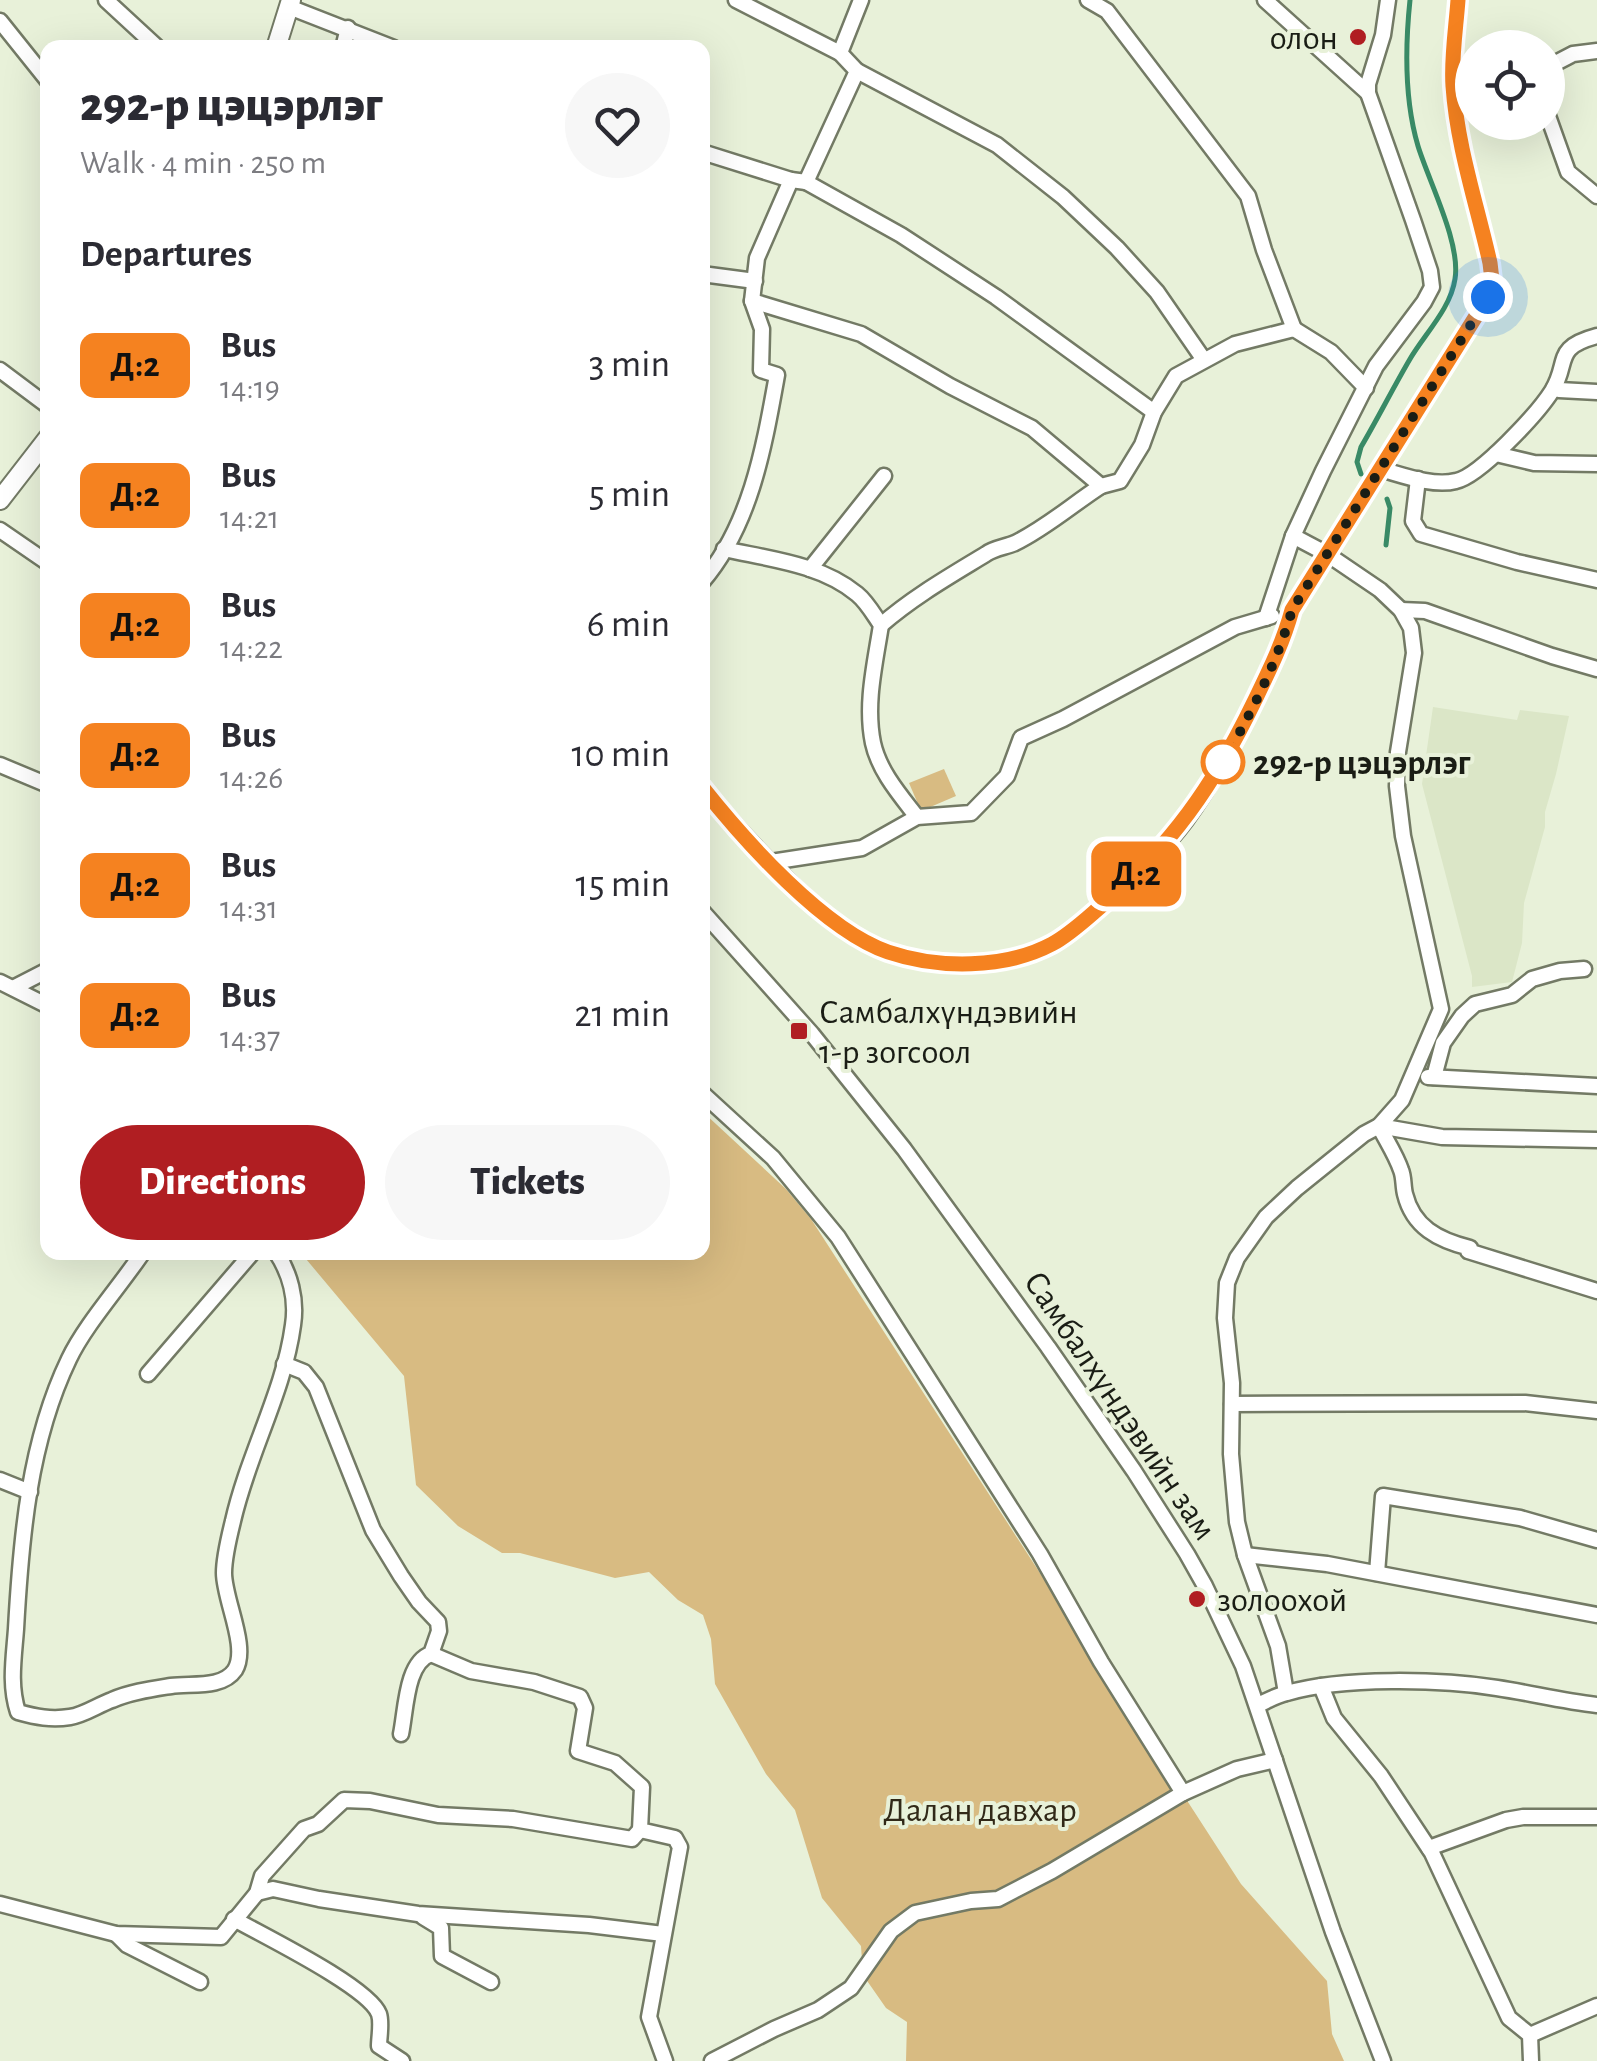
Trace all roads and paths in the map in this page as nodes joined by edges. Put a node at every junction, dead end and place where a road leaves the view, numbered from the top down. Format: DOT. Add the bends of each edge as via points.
graph roads {
  1 [pos="106,0"];
  2 [pos="736,0"];
  3 [pos="861,0"];
  4 [pos="1088,0"];
  5 [pos="1265,0"];
  6 [pos="1388,0"];
  7 [pos="1458,0"];
  8 [pos="290,3"];
  9 [pos="0,21"];
  10 [pos="348,28"];
  11 [pos="149,40"];
  12 [pos="278,40"];
  13 [pos="345,40"];
  14 [pos="376,40"];
  15 [pos="1597,51"];
  16 [pos="840,53"];
  17 [pos="1565,58"];
  18 [pos="40,70"];
  19 [pos="857,71"];
  20 [pos="1453,89"];
  21 [pos="1368,94"];
  22 [pos="1557,140"];
  23 [pos="710,154"];
  24 [pos="798,181"];
  25 [pos="1597,196"];
  26 [pos="710,275"];
  27 [pos="755,280"];
  28 [pos="752,300"];
  29 [pos="1294,328"];
  30 [pos="1597,336"];
  31 [pos="1204,360"];
  32 [pos="0,370"];
  33 [pos="1366,388"];
  34 [pos="1554,388"];
  35 [pos="1597,392"];
  36 [pos="40,400"];
  37 [pos="1154,412"];
  38 [pos="40,448"];
  39 [pos="1496,454"];
  40 [pos="1597,464"];
  41 [pos="1380,469"];
  42 [pos="884,476"];
  43 [pos="1418,478"];
  44 [pos="1102,486"];
  45 [pos="0,500"];
  46 [pos="0,530"];
  47 [pos="1293,536"];
  48 [pos="724,549"];
  49 [pos="1327,554"];
  50 [pos="40,558"];
  51 [pos="810,569"];
  52 [pos="710,570"];
  53 [pos="1597,580"];
  54 [pos="1292,610"];
  55 [pos="1401,610"];
  56 [pos="1266,618"];
  57 [pos="881,625"];
  58 [pos="1597,669"];
  59 [pos="0,765"];
  60 [pos="40,782"];
  61 [pos="710,796"];
  62 [pos="917,817"];
  63 [pos="770,862"];
  64 [pos="710,920"];
  65 [pos="1584,968"];
  66 [pos="40,973"];
  67 [pos="7,985"];
  68 [pos="40,1002"];
  69 [pos="1434,1076"];
  70 [pos="1412,1078"];
  71 [pos="1597,1086"];
  72 [pos="710,1101"];
  73 [pos="1379,1126"];
  74 [pos="1597,1140"];
  75 [pos="138,1260"];
  76 [pos="246,1260"];
  77 [pos="280,1260"];
  78 [pos="1597,1292"];
  79 [pos="284,1364"];
  80 [pos="148,1374"];
  81 [pos="1232,1404"];
  82 [pos="1597,1411"];
  83 [pos="0,1480"];
  84 [pos="30,1492"];
  85 [pos="1597,1540"];
  86 [pos="1245,1554"];
  87 [pos="1377,1573"];
  88 [pos="1597,1615"];
  89 [pos="431,1654"];
  90 [pos="1320,1686"];
  91 [pos="1286,1693"];
  92 [pos="1258,1704"];
  93 [pos="1597,1705"];
  94 [pos="401,1734"];
  95 [pos="1276,1760"];
  96 [pos="1183,1793"];
  97 [pos="1597,1817"];
  98 [pos="640,1830"];
  99 [pos="1428,1848"];
  100 [pos="257,1894"];
  101 [pos="0,1904"];
  102 [pos="418,1914"];
  103 [pos="234,1919"];
  104 [pos="116,1934"];
  105 [pos="663,1934"];
  106 [pos="200,1982"];
  107 [pos="491,1982"];
  108 [pos="1597,2006"];
  109 [pos="1530,2035"];
  110 [pos="402,2061"];
  111 [pos="664,2061"];
  112 [pos="712,2061"];
  113 [pos="1383,2061"];
  114 [pos="1531,2061"];
  1 -- 11 [label="street"];
  2 -- 16 [label="street"];
  3 -- 16 [label="street"];
  4 -- 29 [label="street" via="1107,11 1248,196"];
  5 -- 21 [label="street"];
  6 -- 21 [label="street"];
  7 -- 20 [label="street"];
  8 -- 10 [label="street"];
  8 -- 12 [label="main road"];
  9 -- 18 [label="street"];
  10 -- 13 [label="street"];
  10 -- 14 [label="street"];
  15 -- 17 [label="street"];
  16 -- 19 [label="street"];
  19 -- 24 [label="street"];
  19 -- 31 [label="street" via="997,145 1063,197 1157,292"];
  20 -- 41 [label="street" via="1492,280 1488,297"];
  21 -- 33 [label="street" via="1432,283"];
  22 -- 25 [label="street" via="1568,172"];
  23 -- 24 [label="street"];
  24 -- 27 [label="street" via="758,258"];
  24 -- 37 [label="street" via="902,235"];
  26 -- 27 [label="street"];
  27 -- 28 [label="street"];
  28 -- 44 [label="street" via="862,334 1032,428"];
  28 -- 48 [label="street" via="762,330 761,370 777,375 766,441 743,516"];
  29 -- 31 [label="street"];
  29 -- 33 [label="street" via="1331,352"];
  30 -- 34 [label="street" via="1562,356"];
  31 -- 37 [label="street" via="1176,376"];
  32 -- 36 [label="street"];
  33 -- 47 [label="street"];
  34 -- 35 [label="street"];
  34 -- 39 [label="street"];
  37 -- 44 [label="street" via="1120,481"];
  38 -- 45 [label="main road"];
  39 -- 40 [label="street" via="1534,463"];
  39 -- 43 [label="street" via="1460,481"];
  41 -- 43 [label="street"];
  41 -- 49 [label="street"];
  42 -- 51 [label="street"];
  43 -- 53 [label="street" via="1412,521 1421,534"];
  44 -- 57 [label="street" via="1013,544 941,580"];
  46 -- 50 [label="street"];
  47 -- 49 [label="street"];
  47 -- 56 [label="street"];
  48 -- 51 [label="street"];
  48 -- 52 [label="street"];
  49 -- 54 [label="street"];
  49 -- 55 [label="street"];
  51 -- 57 [label="street" via="860,596"];
  54 -- 56 [label="street"];
  54 -- 63 [label="street" via="1234,744 1186,820 1118,891 1054,944 979,963 888,952 820,911"];
  55 -- 58 [label="street" via="1424,611"];
  55 -- 70 [label="street" via="1412,628 1414,652 1398,752 1399,810 1441,1008"];
  56 -- 62 [label="street" via="1020,738 1007,776 971,813"];
  57 -- 62 [label="street" via="870,700 874,745"];
  59 -- 60 [label="street"];
  61 -- 63 [label="street"];
  62 -- 63 [label="street" via="862,848"];
  64 -- 92 [label="street, Самбалхүндэвийн зам" via="838,1064 1048,1347 1187,1554"];
  65 -- 69 [label="street" via="1532,979 1512,996 1475,1004 1443,1043"];
  66 -- 67 [label="street"];
  67 -- 68 [label="street"];
  69 -- 70 [label="street"];
  69 -- 71 [label="street"];
  70 -- 73 [label="street"];
  72 -- 96 [label="street" via="772,1158 838,1236"];
  73 -- 74 [label="street" via="1442,1137"];
  73 -- 78 [label="street" via="1402,1172 1414,1219 1431,1232 1468,1251"];
  73 -- 81 [label="street" via="1280,1202 1237,1258 1225,1298"];
  75 -- 84 [label="street" via="69,1358 46,1419"];
  76 -- 80 [label="street"];
  77 -- 79 [label="street" via="294,1301"];
  79 -- 84 [label="street" via="233,1518 224,1572 239,1658 234,1672 218,1682 117,1698 75,1716 45,1719 18,1712 12,1694"];
  79 -- 89 [label="street" via="316,1386 373,1530 438,1622"];
  81 -- 82 [label="street" via="1525,1403"];
  81 -- 86 [label="street" via="1233,1494"];
  83 -- 84 [label="street"];
  85 -- 87 [label="street" via="1520,1518 1383,1496"];
  86 -- 87 [label="street"];
  86 -- 91 [label="street" via="1278,1646"];
  87 -- 88 [label="street"];
  89 -- 94 [label="street" via="414,1667"];
  89 -- 98 [label="street" via="471,1671 580,1697 585,1708 578,1750 616,1763 642,1787"];
  90 -- 91 [label="street"];
  90 -- 93 [label="street" via="1439,1684"];
  90 -- 99 [label="street" via="1334,1718"];
  91 -- 92 [label="street"];
  92 -- 95 [label="street, Самбалхүндэвийн зам"];
  95 -- 96 [label="street"];
  95 -- 113 [label="street, Самбалхүндэвийн зам"];
  96 -- 112 [label="street" via="998,1899 915,1913 890,1930 851,1988"];
  97 -- 99 [label="street" via="1523,1816"];
  98 -- 100 [label="street" via="632,1839 344,1800 304,1828 262,1876"];
  98 -- 105 [label="street" via="675,1838 680,1846"];
  99 -- 109 [label="street" via="1509,2018"];
  100 -- 102 [label="street" via="273,1889"];
  100 -- 103 [label="street"];
  101 -- 104 [label="street"];
  102 -- 105 [label="street"];
  102 -- 107 [label="street" via="441,1928 442,1956"];
  103 -- 104 [label="street" via="221,1937"];
  103 -- 110 [label="street" via="364,1996 379,2014 379,2046"];
  104 -- 106 [label="street"];
  105 -- 111 [label="street" via="649,2016"];
  108 -- 109 [label="street"];
  109 -- 114 [label="street"];
}
